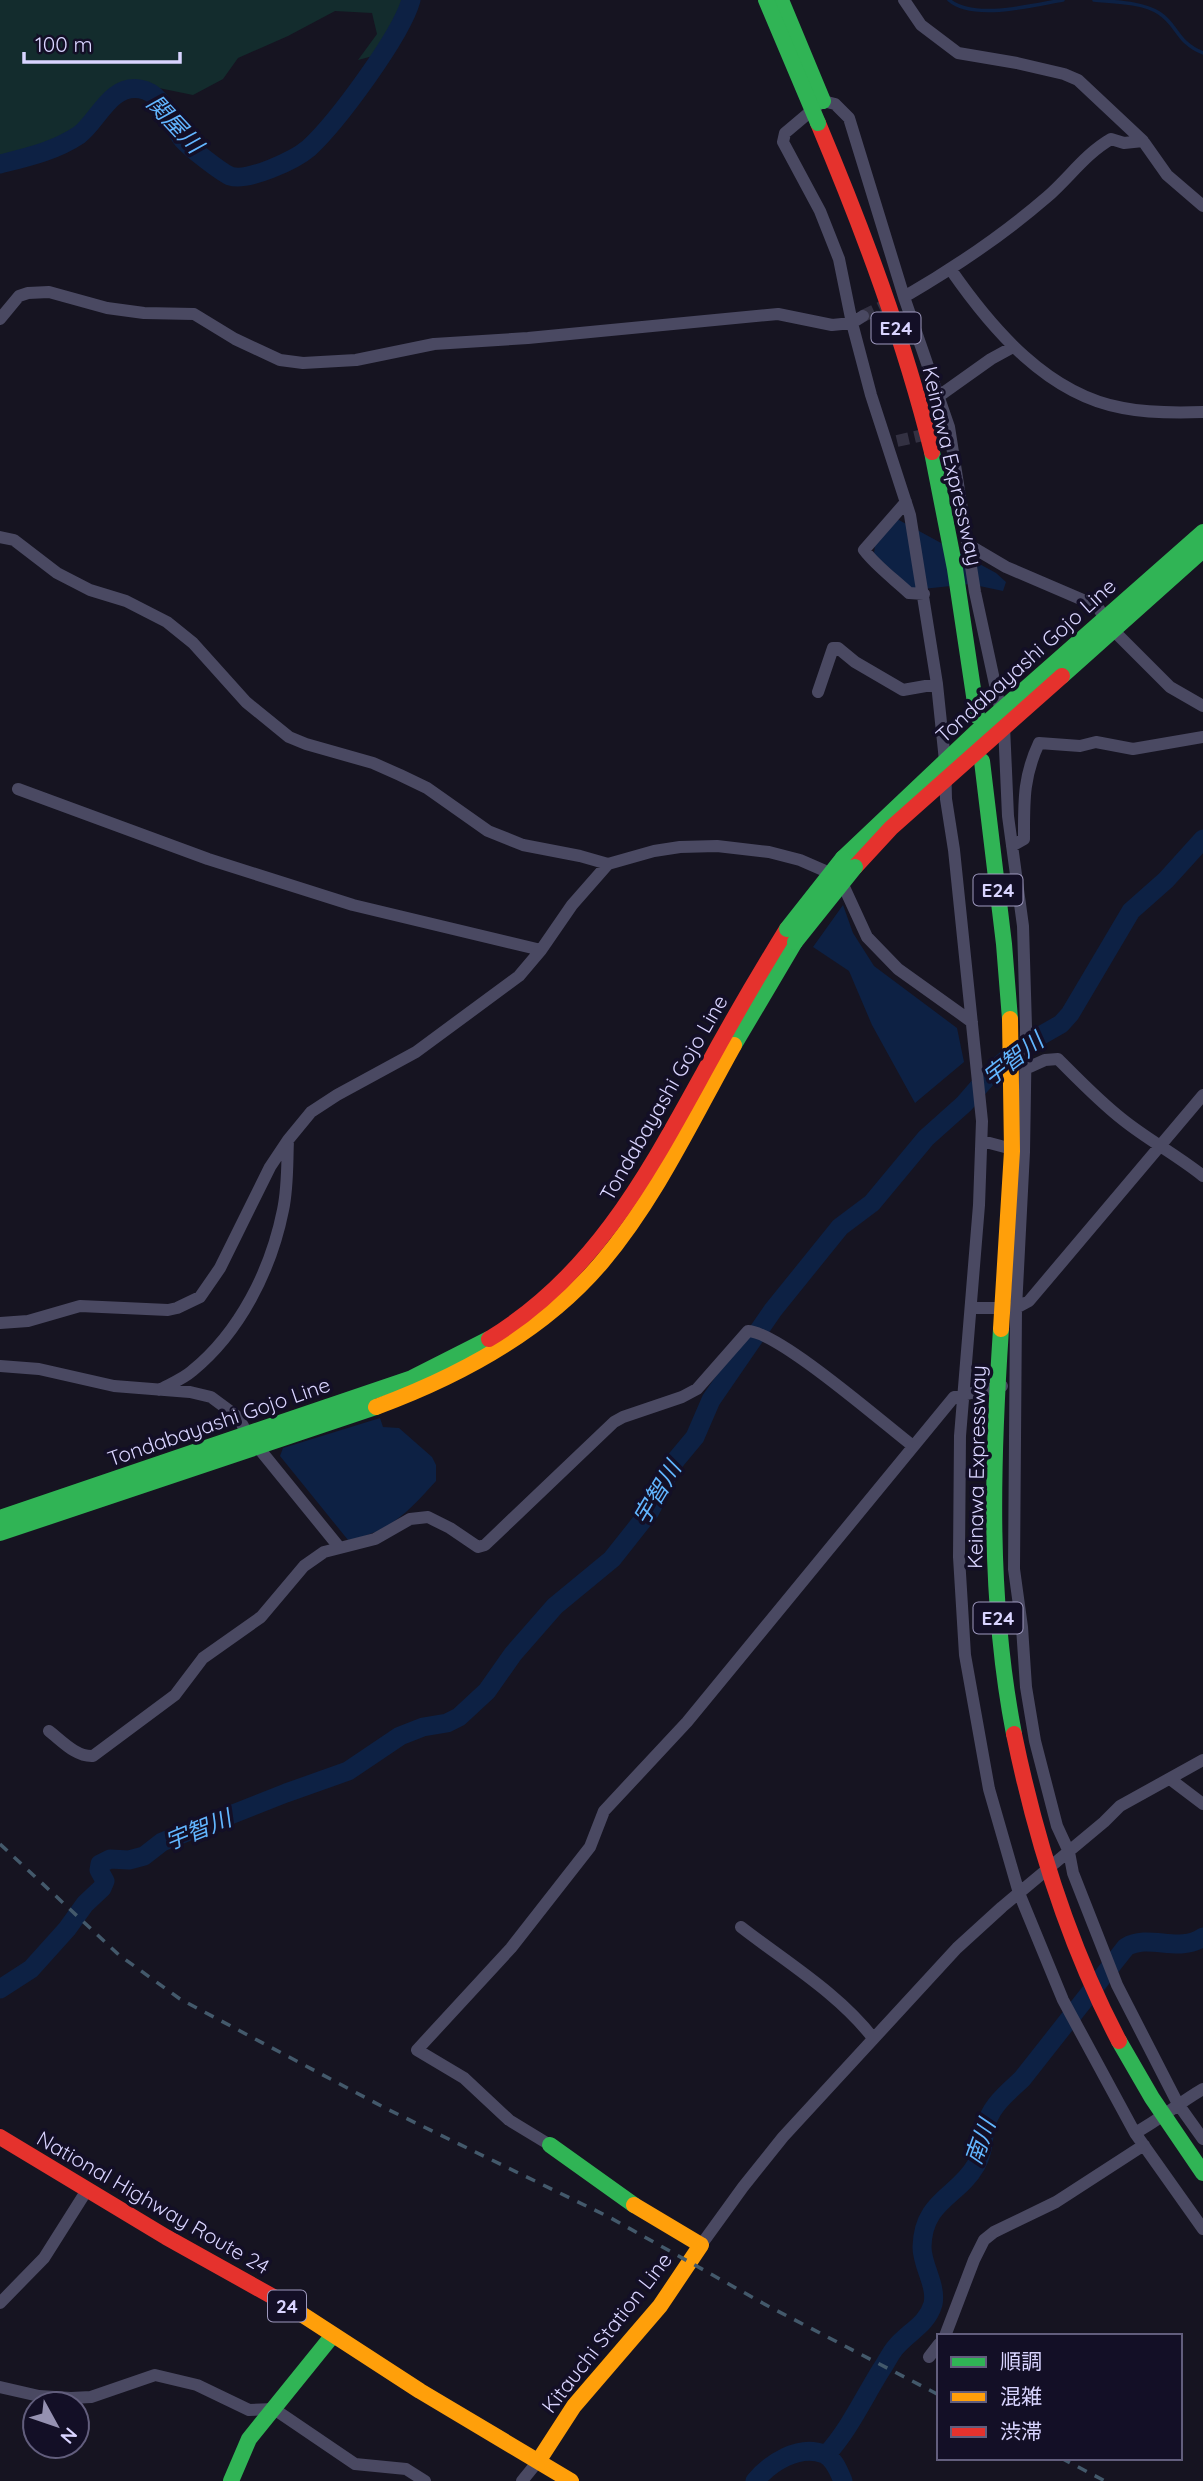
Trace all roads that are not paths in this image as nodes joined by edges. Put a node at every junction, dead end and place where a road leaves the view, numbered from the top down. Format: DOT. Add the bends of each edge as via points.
graph roads {
  1 [pos="766,0"];
  2 [pos="781,0"];
  3 [pos="904,0"];
  4 [pos="823,100"];
  5 [pos="1143,141"];
  6 [pos="1203,206"];
  7 [pos="951,270"];
  8 [pos="904,297"];
  9 [pos="0,319"];
  10 [pos="857,319"];
  11 [pos="1013,346"];
  12 [pos="939,396"];
  13 [pos="1203,412"];
  14 [pos="908,508"];
  15 [pos="1203,532"];
  16 [pos="0,537"];
  17 [pos="967,544"];
  18 [pos="1203,550"];
  19 [pos="967,592"];
  20 [pos="924,594"];
  21 [pos="1109,624"];
  22 [pos="937,684"];
  23 [pos="818,692"];
  24 [pos="1203,706"];
  25 [pos="1001,709"];
  26 [pos="976,716"];
  27 [pos="1004,726"];
  28 [pos="1203,737"];
  29 [pos="945,761"];
  30 [pos="982,761"];
  31 [pos="945,780"];
  32 [pos="18,789"];
  33 [pos="1012,846"];
  34 [pos="849,862"];
  35 [pos="608,864"];
  36 [pos="541,950"];
  37 [pos="972,1021"];
  38 [pos="1025,1069"];
  39 [pos="1203,1095"];
  40 [pos="288,1140"];
  41 [pos="982,1141"];
  42 [pos="1158,1146"];
  43 [pos="1024,1152"];
  44 [pos="1203,1176"];
  45 [pos="971,1308"];
  46 [pos="1016,1308"];
  47 [pos="0,1323"];
  48 [pos="0,1366"];
  49 [pos="1016,1384"];
  50 [pos="159,1390"];
  51 [pos="964,1394"];
  52 [pos="253,1441"];
  53 [pos="913,1446"];
  54 [pos="0,1518"];
  55 [pos="0,1533"];
  56 [pos="339,1547"];
  57 [pos="49,1731"];
  58 [pos="1203,1760"];
  59 [pos="1170,1779"];
  60 [pos="1203,1804"];
  61 [pos="1069,1852"];
  62 [pos="1019,1893"];
  63 [pos="741,1927"];
  64 [pos="873,2038"];
  65 [pos="1203,2090"];
  66 [pos="1178,2104"];
  67 [pos="1135,2133"];
  68 [pos="0,2137"];
  69 [pos="1203,2140"];
  70 [pos="550,2144"];
  71 [pos="1144,2145"];
  72 [pos="1203,2172"];
  73 [pos="88,2190"];
  74 [pos="1203,2229"];
  75 [pos="701,2245"];
  76 [pos="0,2303"];
  77 [pos="946,2334"];
  78 [pos="333,2335"];
  79 [pos="937,2347"];
  80 [pos="929,2357"];
  81 [pos="0,2387"];
  82 [pos="274,2409"];
  83 [pos="539,2460"];
  84 [pos="231,2481"];
  85 [pos="425,2481"];
  86 [pos="522,2481"];
  87 [pos="570,2481"];
  1 -- 19 [label="main road, Keinawa Expressway / E24, bridge" via="846,187 900,340"];
  2 -- 4 [label="main road"];
  3 -- 5 [label="street" via="921,25 958,53 1078,80"];
  4 -- 8 [label="street" via="835,104 849,118"];
  4 -- 10 [label="street" via="785,133 783,142 833,241"];
  5 -- 6 [label="street" via="1167,175"];
  5 -- 7 [label="street" via="1111,139 1094,149 1047,197"];
  7 -- 8 [label="street"];
  7 -- 11 [label="street" via="976,307"];
  8 -- 12 [label="street"];
  9 -- 10 [label="street" via="19,296 49,292 107,308 194,314 280,360 303,363 356,360 435,344 778,314 832,325"];
  10 -- 14 [label="street"];
  11 -- 12 [label="street"];
  11 -- 13 [label="street" via="1069,388 1099,402 1170,414"];
  12 -- 17 [label="street"];
  14 -- 20 [label="street"];
  14 -- 20 [label="street" via="864,550 909,593"];
  15 -- 21 [label="main road, Tondabayashi Gojo Line"];
  16 -- 35 [label="street" via="14,540 57,573 167,621 246,702 289,737 400,775 488,831 523,845"];
  17 -- 19 [label="street"];
  17 -- 21 [label="street" via="1097,607"];
  18 -- 21 [label="main road, Tondabayashi Gojo Line"];
  19 -- 25 [label="street"];
  19 -- 26 [label="main road, Keinawa Expressway / E24"];
  20 -- 22 [label="street"];
  21 -- 24 [label="street" via="1170,687"];
  21 -- 25 [label="main road, Tondabayashi Gojo Line"];
  21 -- 27 [label="main road, Tondabayashi Gojo Line"];
  22 -- 23 [label="street" via="903,690 833,648"];
  22 -- 29 [label="street"];
  25 -- 27 [label="street"];
  25 -- 29 [label="main road, Tondabayashi Gojo Line"];
  27 -- 31 [label="main road, Tondabayashi Gojo Line"];
  27 -- 33 [label="street"];
  28 -- 33 [label="street" via="1133,749 1096,742 1080,746 1039,743 1028,767 1024,839"];
  29 -- 31 [label="street"];
  29 -- 34 [label="main road, Tondabayashi Gojo Line" via="893,807"];
  30 -- 72 [label="main road, Keinawa Expressway / E24, bridge" via="1010,1019 1011,1169 994,1471 994,1550 1008,1702 1038,1837 1081,1959 1138,2073"];
  31 -- 34 [label="main road, Tondabayashi Gojo Line"];
  31 -- 37 [label="street"];
  32 -- 36 [label="street" via="208,859 340,901"];
  33 -- 38 [label="street" via="1023,926"];
  34 -- 52 [label="main road, Tondabayashi Gojo Line, bridge" via="751,987 623,1214 562,1284 527,1314 447,1362"];
  35 -- 36 [label="street"];
  35 -- 37 [label="street" via="667,849 718,846 800,860 823,870 844,887 867,937 898,969"];
  36 -- 40 [label="street" via="519,976 428,1044 311,1112"];
  37 -- 41 [label="street"];
  38 -- 42 [label="street" via="1058,1059"];
  38 -- 43 [label="street"];
  39 -- 42 [label="street"];
  40 -- 47 [label="street" via="200,1297 168,1310 80,1306 28,1321"];
  40 -- 50 [label="street" via="283,1211 264,1273 250,1301 209,1356"];
  41 -- 43 [label="street"];
  41 -- 45 [label="street"];
  42 -- 44 [label="street"];
  42 -- 46 [label="street" via="1029,1301"];
  43 -- 46 [label="street"];
  45 -- 46 [label="street"];
  45 -- 51 [label="street"];
  46 -- 49 [label="street"];
  48 -- 50 [label="street"];
  49 -- 51 [label="street"];
  49 -- 61 [label="street" via="1014,1569 1026,1687 1046,1787"];
  50 -- 52 [label="street" via="211,1397 238,1417"];
  51 -- 53 [label="street" via="954,1397"];
  51 -- 62 [label="street" via="959,1489 962,1622 989,1789"];
  52 -- 54 [label="main road, Tondabayashi Gojo Line"];
  52 -- 55 [label="main road, Tondabayashi Gojo Line"];
  52 -- 56 [label="street"];
  53 -- 56 [label="street" via="790,1351 748,1331 697,1389 614,1422 485,1545 478,1547 428,1517 410,1520 374,1539"];
  53 -- 70 [label="street" via="687,1722 604,1811 590,1847 511,1948 417,2050 464,2077 509,2120"];
  56 -- 57 [label="street" via="304,1566 261,1617 203,1658 176,1695 93,1756 74,1751"];
  58 -- 59 [label="street"];
  59 -- 60 [label="street"];
  59 -- 61 [label="street" via="1120,1806"];
  61 -- 62 [label="street"];
  61 -- 66 [label="street" via="1117,1985"];
  62 -- 64 [label="street" via="957,1948"];
  62 -- 67 [label="street" via="1063,2000"];
  63 -- 64 [label="street" via="847,2008"];
  64 -- 75 [label="street" via="783,2137"];
  65 -- 66 [label="street"];
  66 -- 67 [label="street"];
  66 -- 69 [label="street"];
  67 -- 71 [label="street"];
  68 -- 73 [label="main road, National Highway Route 24 / 24"];
  70 -- 75 [label="main road, Kitauchi Station Line" via="628,2203"];
  71 -- 74 [label="street"];
  71 -- 77 [label="street" via="1056,2202 994,2231 974,2260"];
  73 -- 76 [label="street" via="44,2258"];
  73 -- 78 [label="main road, National Highway Route 24 / 24"];
  75 -- 83 [label="main road, Kitauchi Station Line" via="638,2334 574,2406"];
  78 -- 82 [label="main road"];
  78 -- 83 [label="main road, National Highway Route 24 / 24"];
  79 -- 80 [label="street"];
  81 -- 82 [label="street" via="39,2396 90,2397 155,2375 197,2385 249,2410"];
  82 -- 84 [label="main road" via="249,2439"];
  82 -- 85 [label="street" via="355,2464 406,2469"];
  83 -- 86 [label="street"];
  83 -- 87 [label="main road, National Highway Route 24 / 24"];
}
